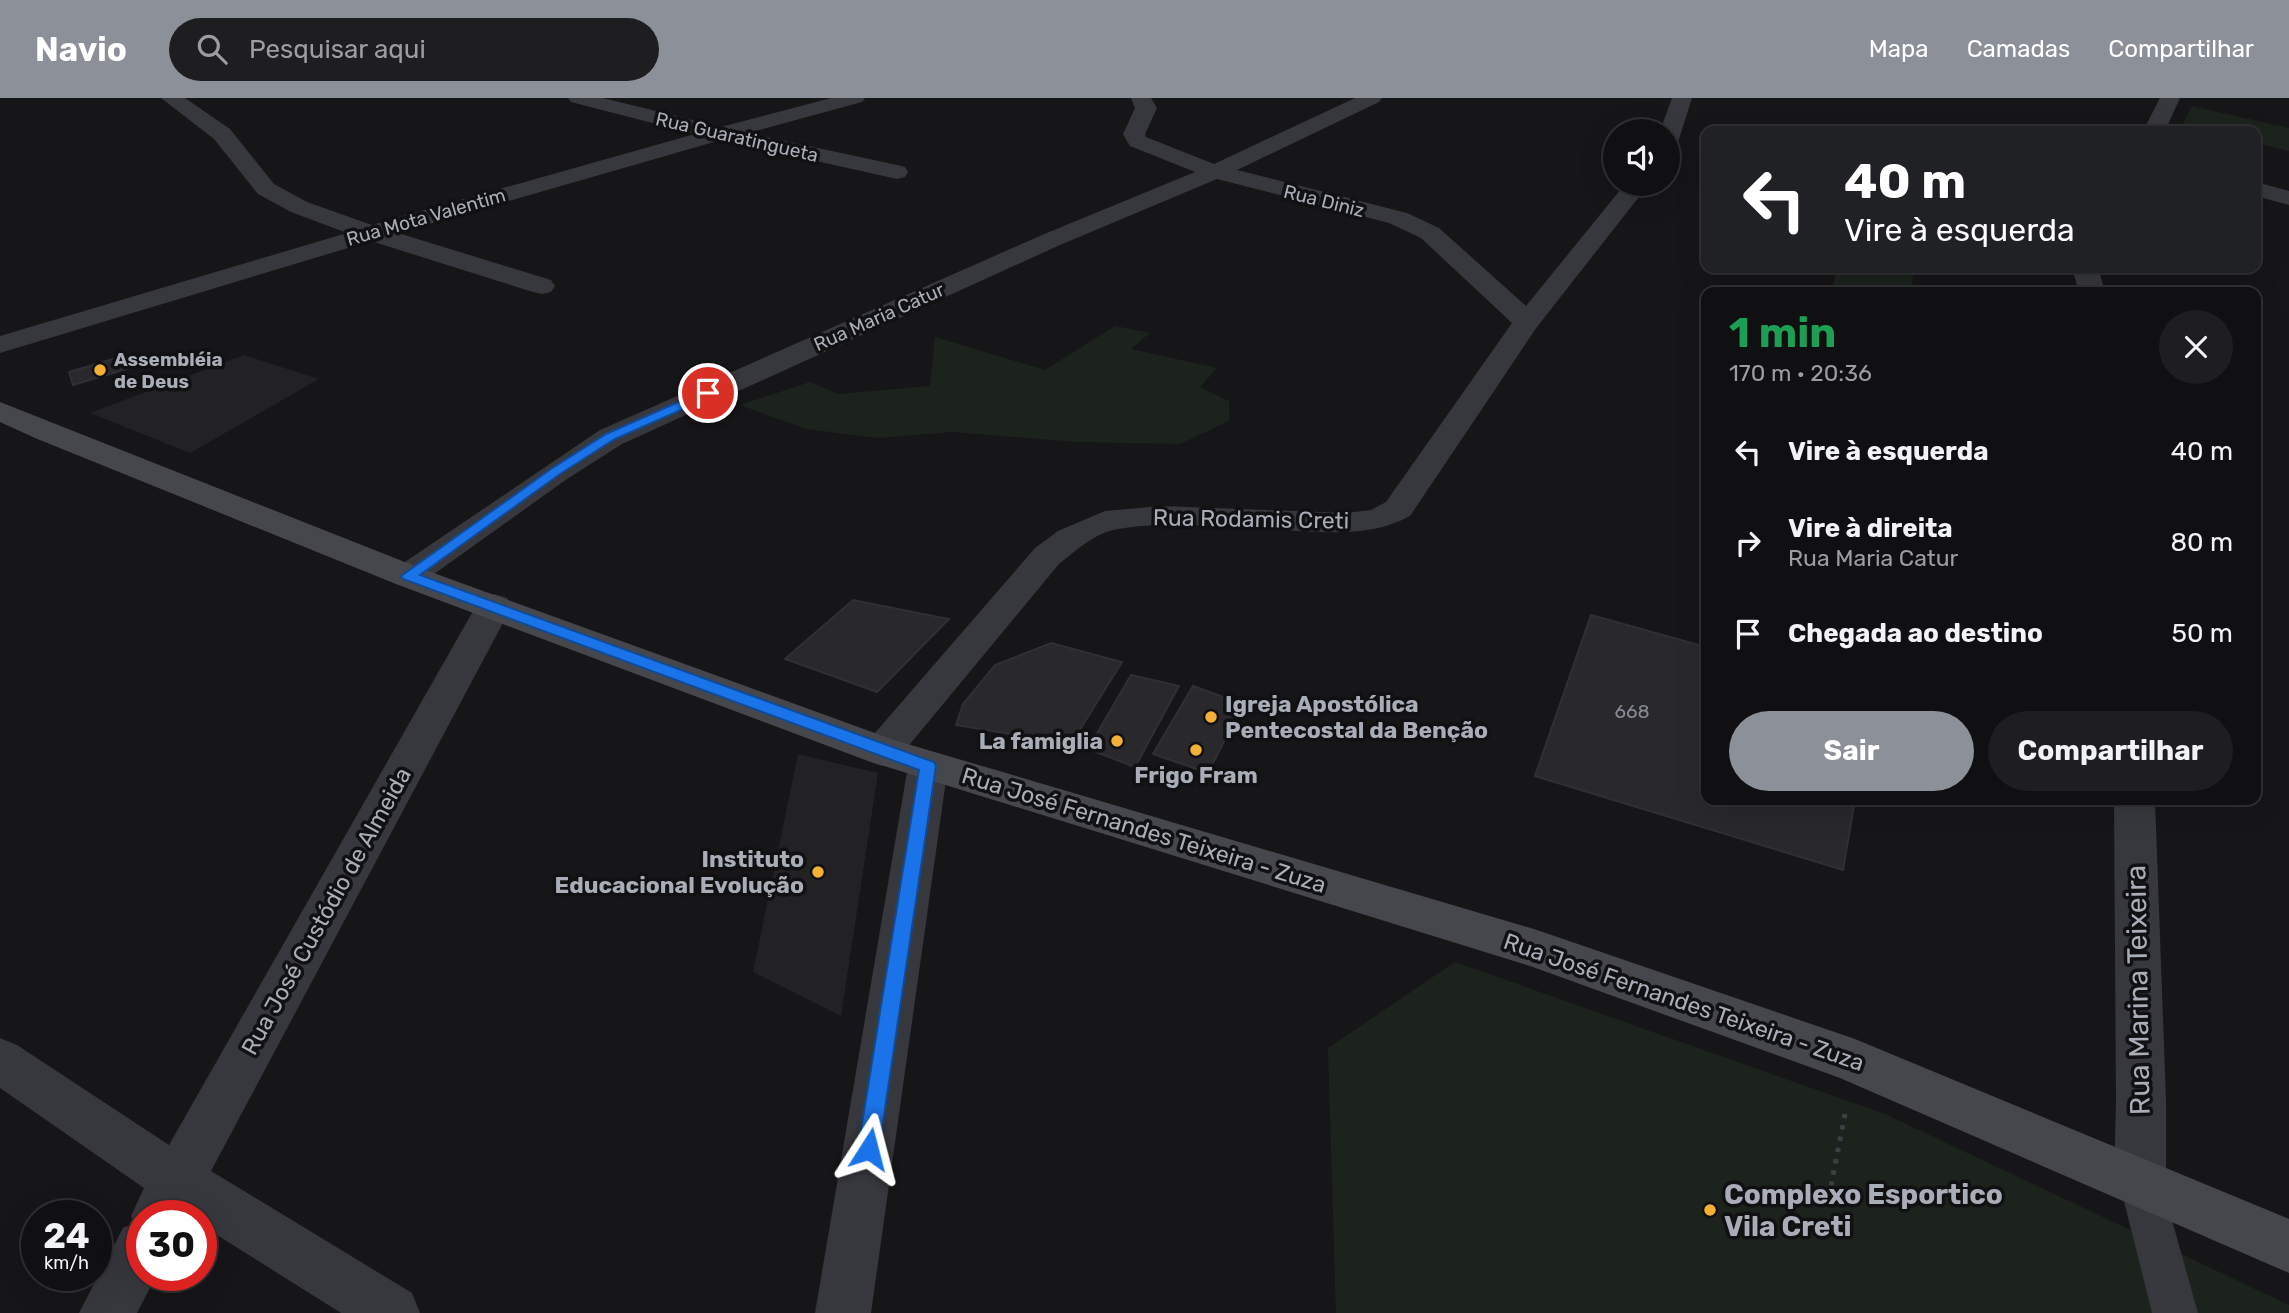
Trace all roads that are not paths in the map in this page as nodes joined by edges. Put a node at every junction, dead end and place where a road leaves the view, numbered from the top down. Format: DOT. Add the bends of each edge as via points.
graph roads {
  1 [pos="170,98"];
  2 [pos="578,98"];
  3 [pos="855,98"];
  4 [pos="1141,98"];
  5 [pos="1372,98"];
  6 [pos="1682,98"];
  7 [pos="2170,98"];
  8 [pos="1675,119"];
  9 [pos="2156,126"];
  10 [pos="719,133"];
  11 [pos="897,172"];
  12 [pos="1215,172"];
  13 [pos="2261,190"];
  14 [pos="1628,196"];
  15 [pos="2289,198"];
  16 [pos="371,233"];
  17 [pos="542,286"];
  18 [pos="1527,323"];
  19 [pos="0,345"];
  20 [pos="0,411"];
  21 [pos="408,576"];
  22 [pos="494,606"];
  23 [pos="882,751"];
  24 [pos="928,766"];
  25 [pos="2134,805"];
  26 [pos="0,1060"];
  27 [pos="2140,1181"];
  28 [pos="168,1198"];
  29 [pos="2289,1246"];
  30 [pos="126,1277"];
  31 [pos="107,1313"];
  32 [pos="392,1313"];
  33 [pos="843,1313"];
  34 [pos="2175,1313"];
  1 -- 16 [label="street" via="222,134 266,189 299,207"];
  2 -- 10 [label="street, Rua Guaratingueta"];
  3 -- 10 [label="street, Rua Mota Valentim"];
  4 -- 12 [label="street, Rua Diniz" via="1146,108 1134,134 1138,141"];
  5 -- 12 [label="street, Rua Maria Catur"];
  6 -- 8 [label="street"];
  7 -- 9 [label="street"];
  10 -- 11 [label="street, Rua Guaratingueta"];
  10 -- 16 [label="street, Rua Mota Valentim"];
  12 -- 18 [label="street, Rua Diniz" via="1420,227"];
  12 -- 21 [label="street, Rua Maria Catur" via="1051,240 611,437"];
  13 -- 15 [label="street"];
  14 -- 18 [label="street, Rua Rodamis Creti"];
  16 -- 17 [label="street"];
  16 -- 19 [label="street, Rua Mota Valentim"];
  18 -- 23 [label="street, Rua Rodamis Creti" via="1398,509 1379,519 1346,523 1161,516 1105,521 1070,538 1047,556"];
  20 -- 21 [label="street, Rua José Fernandes Teixeira - Zuza"];
  21 -- 22 [label="street, Rua José Fernandes Teixeira - Zuza"];
  22 -- 23 [label="street, Rua José Fernandes Teixeira - Zuza"];
  22 -- 28 [label="street, Rua José Custódio de Almeida"];
  23 -- 24 [label="street, Rua José Fernandes Teixeira - Zuza"];
  24 -- 27 [label="street, Rua José Fernandes Teixeira - Zuza" via="1534,948 1855,1061"];
  24 -- 33 [label="street"];
  25 -- 27 [label="street, Rua Marina Teixeira"];
  26 -- 28 [label="street"];
  27 -- 29 [label="street, Rua José Fernandes Teixeira - Zuza"];
  27 -- 34 [label="lane"];
  28 -- 32 [label="street"];
  30 -- 31 [label="street"];
}
